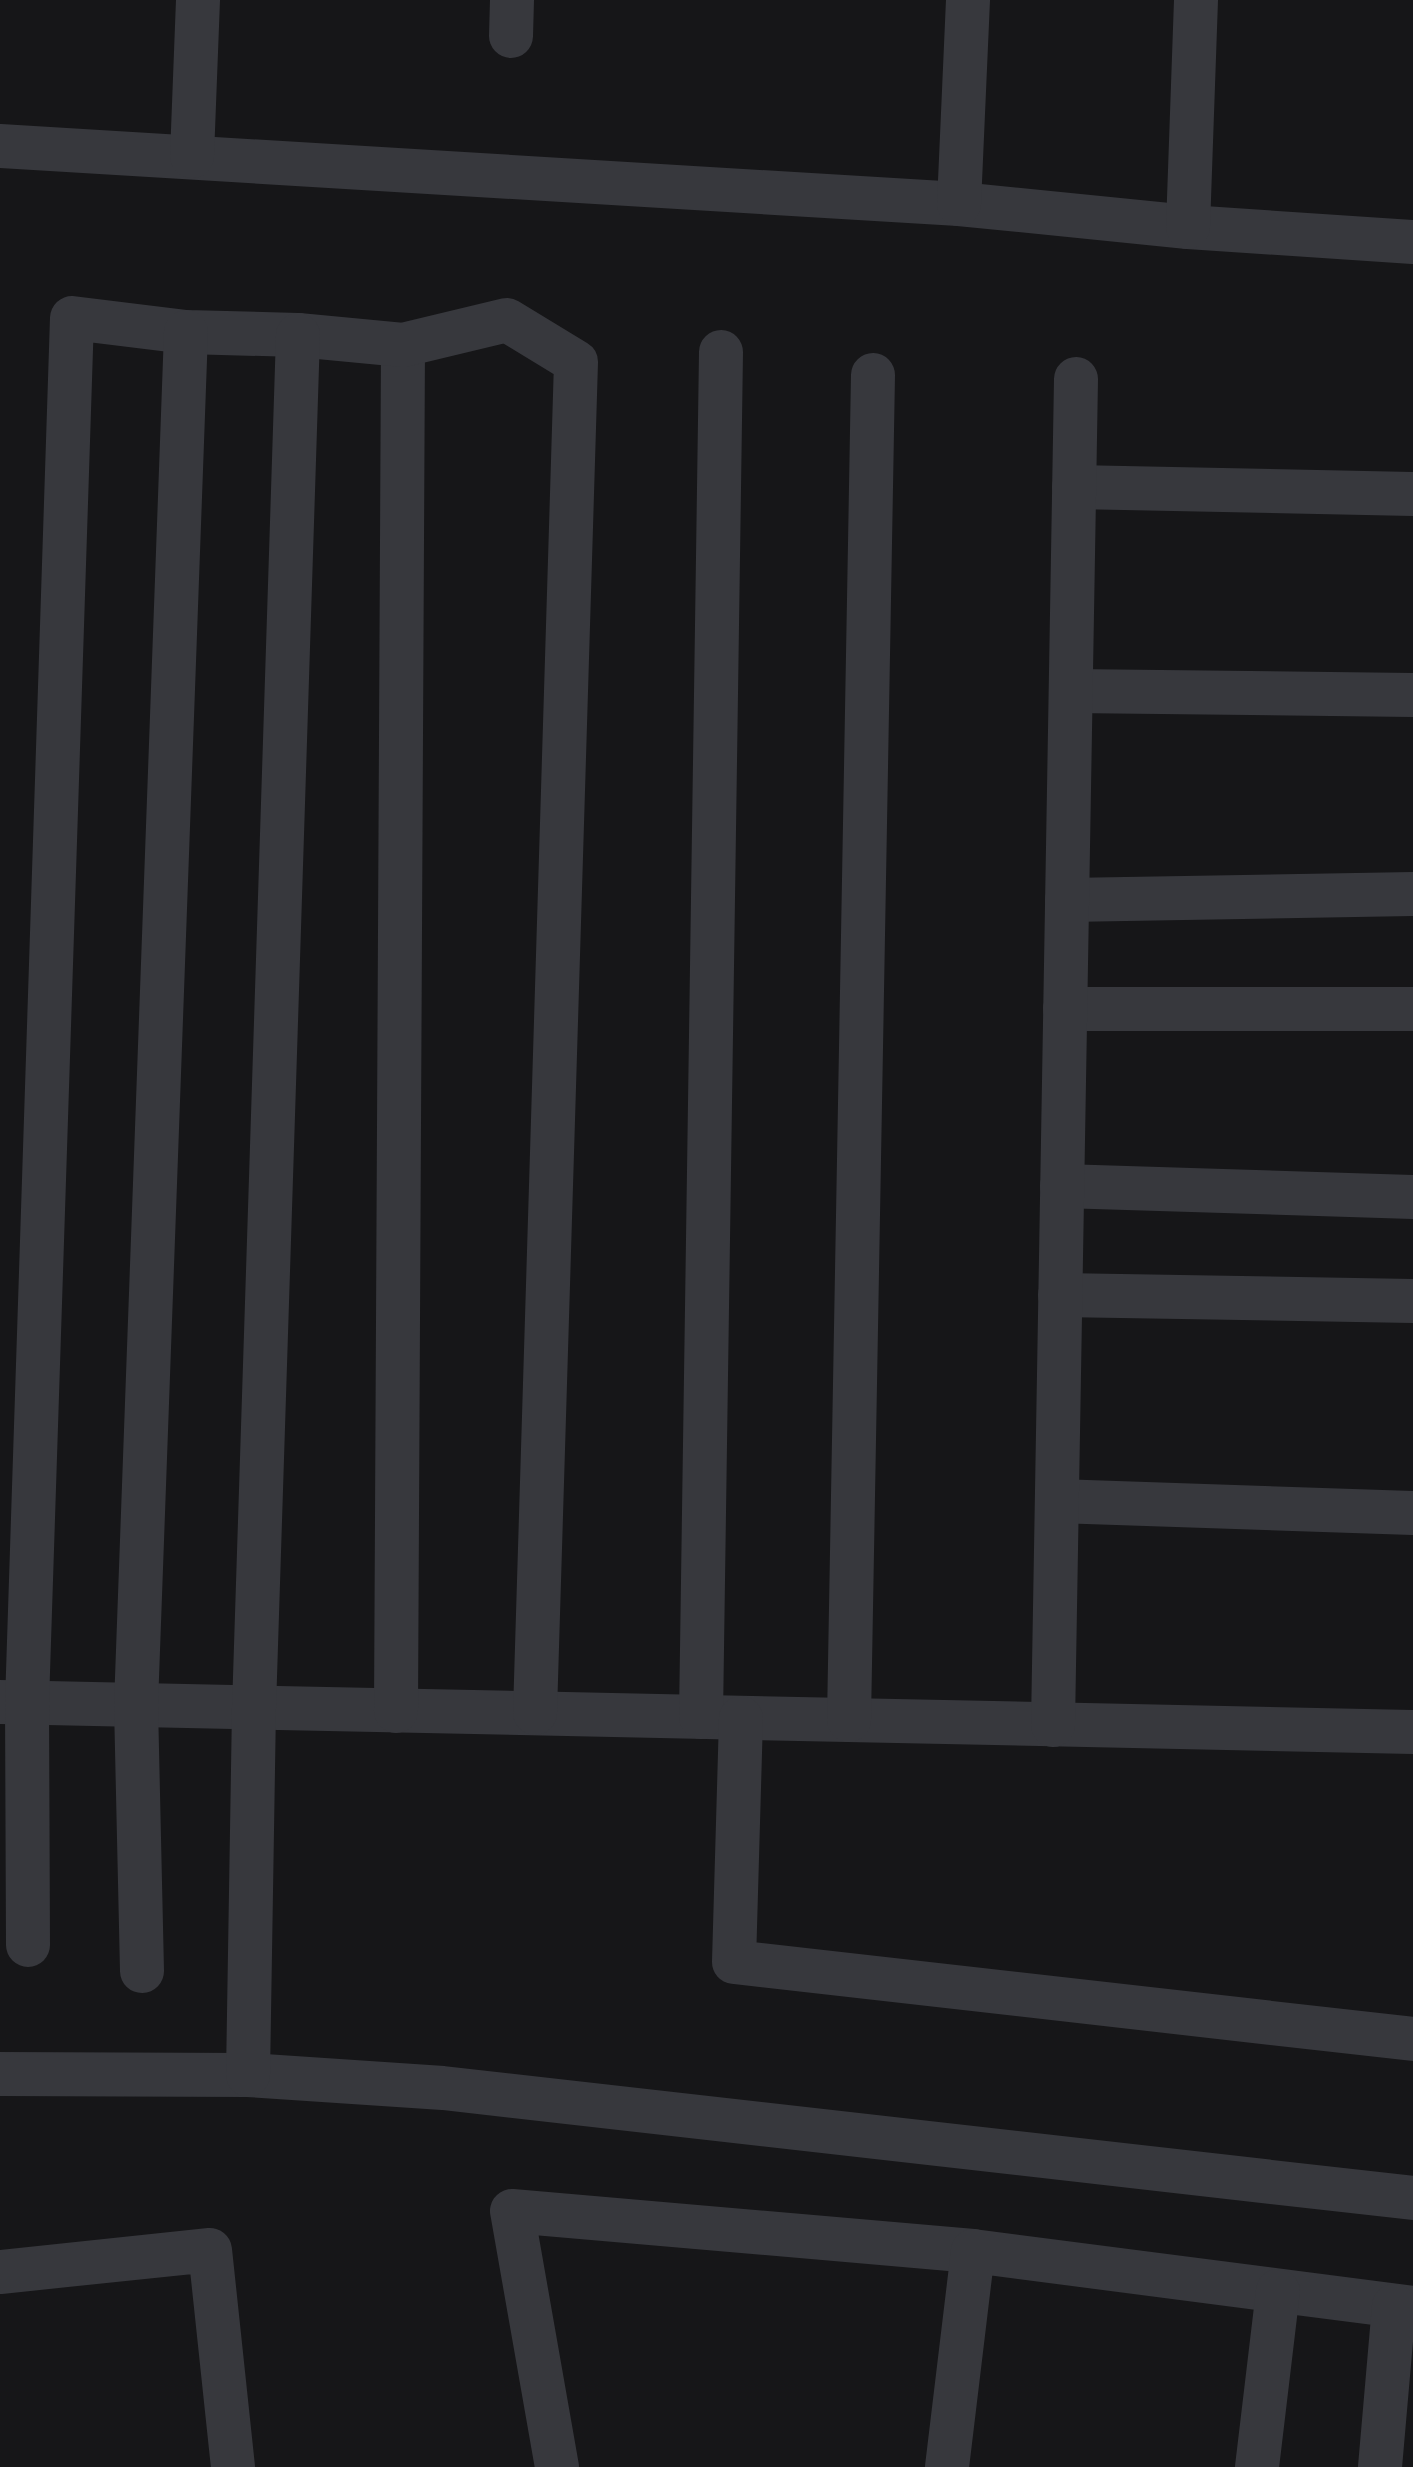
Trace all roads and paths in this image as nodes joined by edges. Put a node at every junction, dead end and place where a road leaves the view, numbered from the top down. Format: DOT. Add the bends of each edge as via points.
graph roads {
  1 [pos="198,0"];
  2 [pos="968,0"];
  3 [pos="1196,0"];
  4 [pos="0,146"];
  5 [pos="192,156"];
  6 [pos="959,204"];
  7 [pos="1188,227"];
  8 [pos="1413,242"];
  9 [pos="186,332"];
  10 [pos="298,335"];
  11 [pos="403,345"];
  12 [pos="721,352"];
  13 [pos="873,375"];
  14 [pos="1076,379"];
  15 [pos="1074,487"];
  16 [pos="1413,494"];
  17 [pos="1071,691"];
  18 [pos="1413,695"];
  19 [pos="1413,894"];
  20 [pos="1067,900"];
  21 [pos="1065,1009"];
  22 [pos="1413,1009"];
  23 [pos="1062,1186"];
  24 [pos="1413,1197"];
  25 [pos="1060,1295"];
  26 [pos="1413,1301"];
  27 [pos="1057,1501"];
  28 [pos="1413,1513"];
  29 [pos="14,1702"];
  30 [pos="136,1705"];
  31 [pos="254,1708"];
  32 [pos="396,1711"];
  33 [pos="535,1713"];
  34 [pos="721,1717"];
  35 [pos="849,1720"];
  36 [pos="1053,1725"];
  37 [pos="1413,1732"];
  38 [pos="28,1945"];
  39 [pos="142,1971"];
  40 [pos="1413,2039"];
  41 [pos="0,2074"];
  42 [pos="248,2075"];
  43 [pos="1413,2198"];
  44 [pos="973,2251"];
  45 [pos="0,2272"];
  46 [pos="1278,2291"];
  47 [pos="1404,2307"];
  48 [pos="233,2467"];
  49 [pos="557,2467"];
  50 [pos="947,2467"];
  51 [pos="1257,2467"];
  52 [pos="1380,2467"];
  1 -- 5 [label="street"];
  2 -- 6 [label="street"];
  3 -- 7 [label="street"];
  4 -- 5 [label="street"];
  5 -- 6 [label="street"];
  6 -- 7 [label="street"];
  7 -- 8 [label="street"];
  9 -- 10 [label="street"];
  9 -- 29 [label="street" via="72,318"];
  9 -- 30 [label="street"];
  10 -- 11 [label="street"];
  10 -- 31 [label="street"];
  11 -- 32 [label="street"];
  11 -- 33 [label="street" via="507,320 576,362"];
  12 -- 34 [label="street"];
  13 -- 35 [label="street"];
  14 -- 15 [label="street"];
  15 -- 16 [label="street"];
  15 -- 17 [label="street"];
  17 -- 18 [label="street"];
  17 -- 20 [label="street"];
  19 -- 20 [label="street"];
  20 -- 21 [label="street"];
  21 -- 22 [label="street"];
  21 -- 23 [label="street"];
  23 -- 24 [label="street"];
  23 -- 25 [label="street"];
  25 -- 26 [label="street"];
  25 -- 27 [label="street"];
  27 -- 28 [label="street"];
  27 -- 36 [label="street"];
  29 -- 30 [label="street"];
  29 -- 38 [label="street"];
  30 -- 31 [label="street"];
  30 -- 39 [label="street"];
  31 -- 32 [label="street"];
  31 -- 42 [label="street"];
  32 -- 33 [label="street"];
  33 -- 34 [label="street"];
  34 -- 35 [label="street"];
  34 -- 40 [label="street" via="734,1962"];
  35 -- 36 [label="street"];
  36 -- 37 [label="street"];
  41 -- 42 [label="street"];
  42 -- 43 [label="street" via="443,2088"];
  44 -- 46 [label="street"];
  44 -- 49 [label="street" via="512,2211"];
  44 -- 50 [label="street"];
  45 -- 48 [label="street" via="210,2250"];
  46 -- 47 [label="street"];
  46 -- 51 [label="street"];
  47 -- 52 [label="street"];
}
